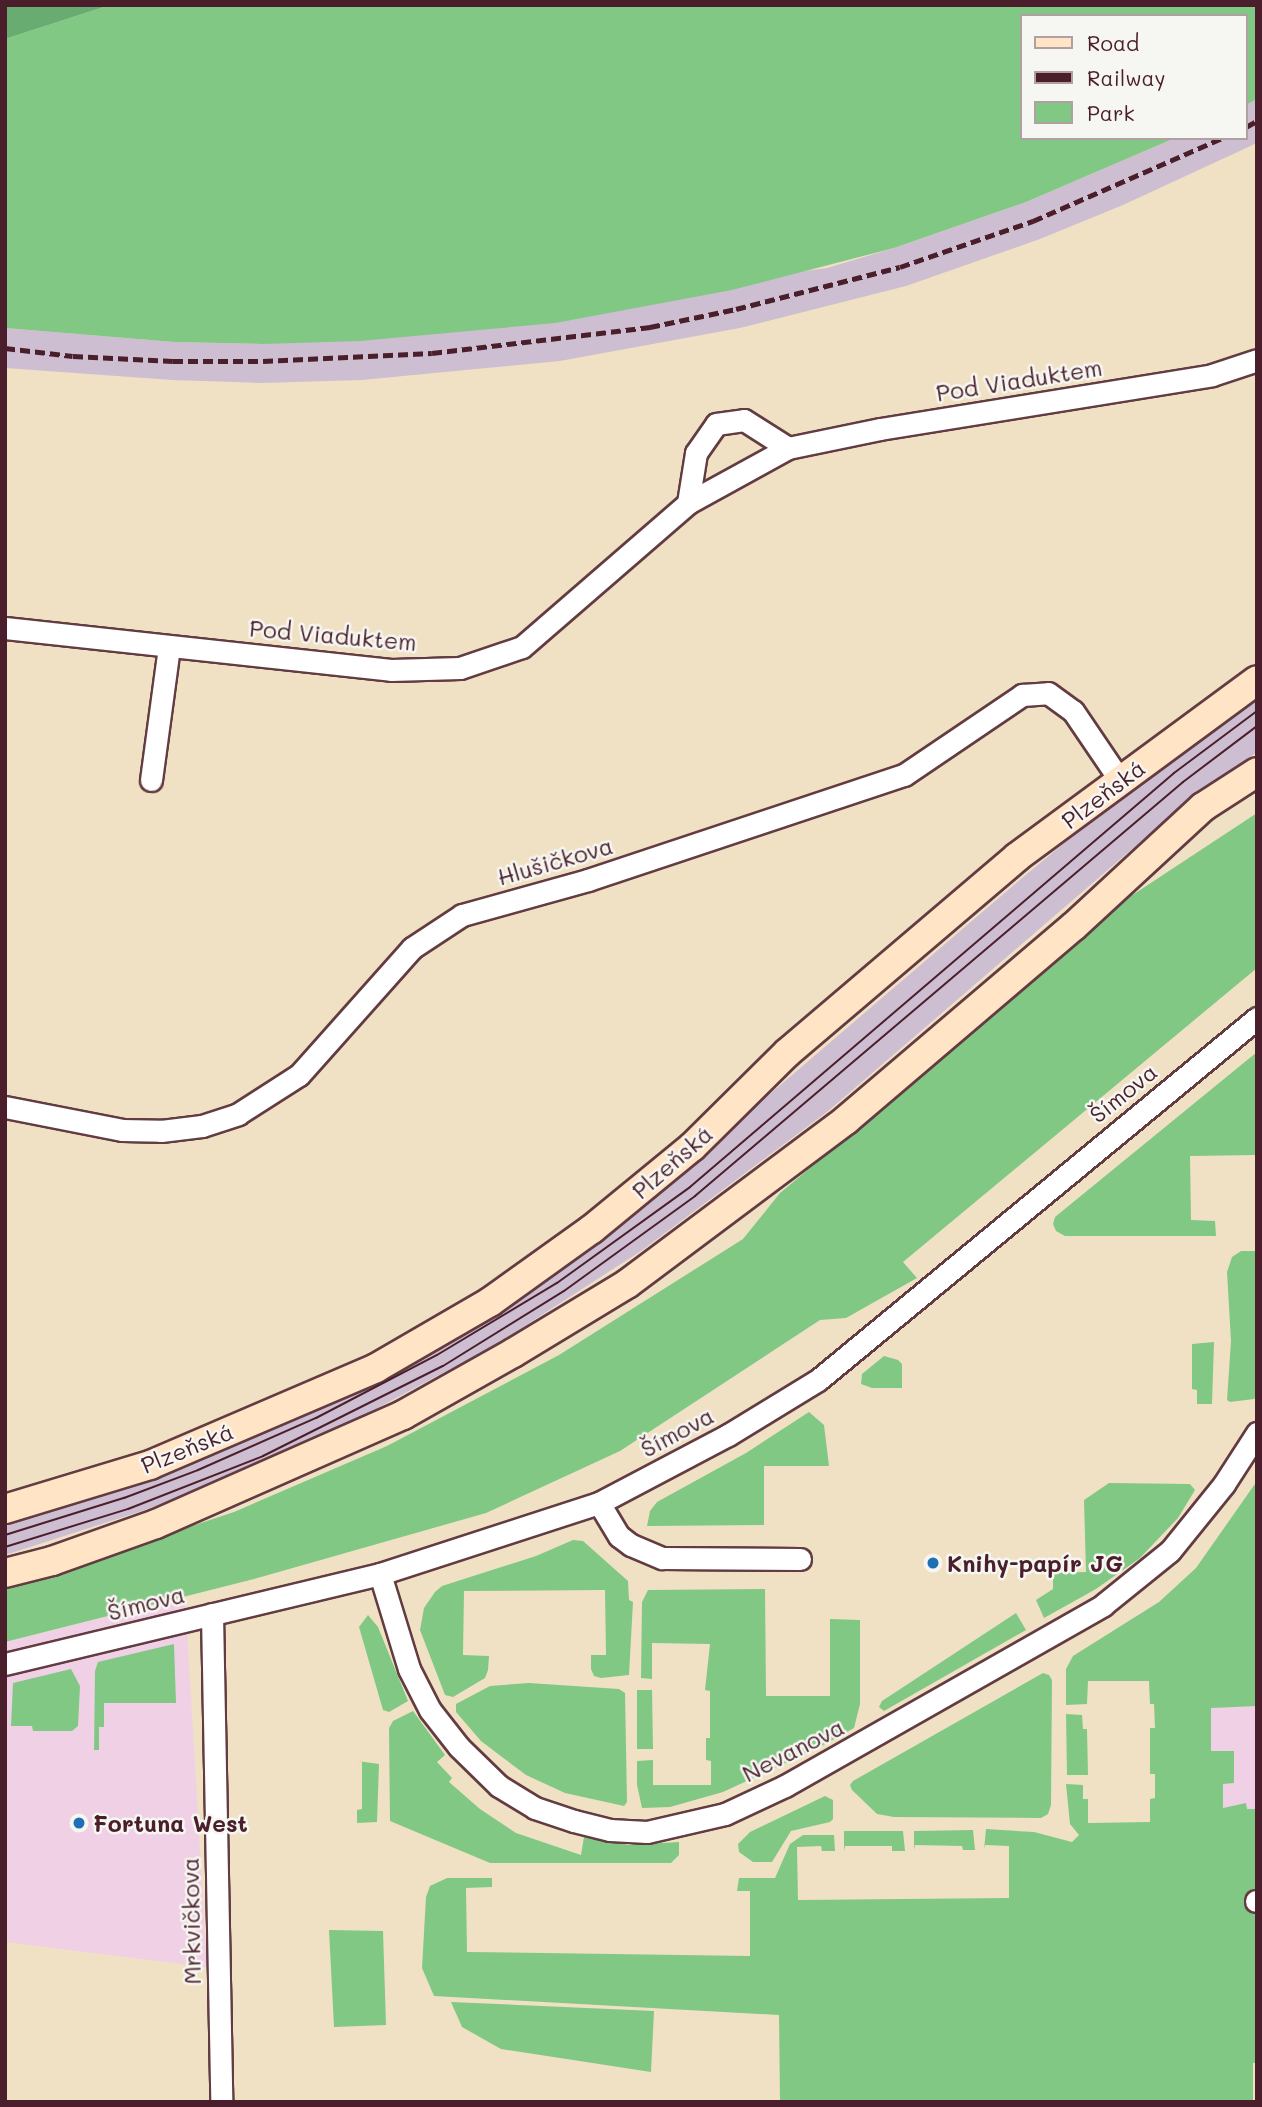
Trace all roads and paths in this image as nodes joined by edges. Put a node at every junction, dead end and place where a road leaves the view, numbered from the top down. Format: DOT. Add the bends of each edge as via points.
graph roads {
  1 [pos="1257,360"];
  2 [pos="788,448"];
  3 [pos="688,503"];
  4 [pos="5,628"];
  5 [pos="169,646"];
  6 [pos="1257,680"];
  7 [pos="1257,772"];
  8 [pos="150,780"];
  9 [pos="1121,782"];
  10 [pos="1257,1017"];
  11 [pos="5,1107"];
  12 [pos="1257,1433"];
  13 [pos="599,1503"];
  14 [pos="5,1509"];
  15 [pos="800,1559"];
  16 [pos="5,1573"];
  17 [pos="380,1574"];
  18 [pos="212,1614"];
  19 [pos="5,1664"];
  20 [pos="222,2102"];
  1 -- 2 [label="street, Pod Viaduktem" via="1212,375"];
  2 -- 3 [label="street, Pod Viaduktem"];
  2 -- 3 [label="street" via="744,420 716,424 696,453"];
  3 -- 5 [label="street, Pod Viaduktem" via="522,647 460,668 391,670"];
  4 -- 5 [label="street, Pod Viaduktem"];
  5 -- 8 [label="street"];
  6 -- 9 [label="main road, Plzeňská"];
  7 -- 16 [label="main road" via="1203,807 1074,926 846,1120 627,1284 403,1415 156,1524"];
  9 -- 11 [label="street, Hlušičkova" via="1073,711 1048,693 1022,695 904,775 588,880 462,915 412,948 299,1075 238,1114 202,1126 161,1131"];
  9 -- 14 [label="main road, Plzeňská" via="1017,857 788,1054 692,1147 592,1229 490,1302 376,1368 149,1465"];
  10 -- 13 [label="street, Šímova" via="818,1380 728,1435"];
  12 -- 17 [label="street, Nevanova" via="1224,1484 1170,1551 1103,1605 785,1786 725,1814 647,1832 610,1830 535,1808 499,1786 458,1747 430,1710 409,1669"];
  13 -- 15 [label="street" via="619,1536 662,1558"];
  13 -- 17 [label="street, Šímova"];
  17 -- 18 [label="street, Šímova"];
  18 -- 19 [label="street, Šímova"];
  18 -- 20 [label="street, Mrkvičkova"];
}
